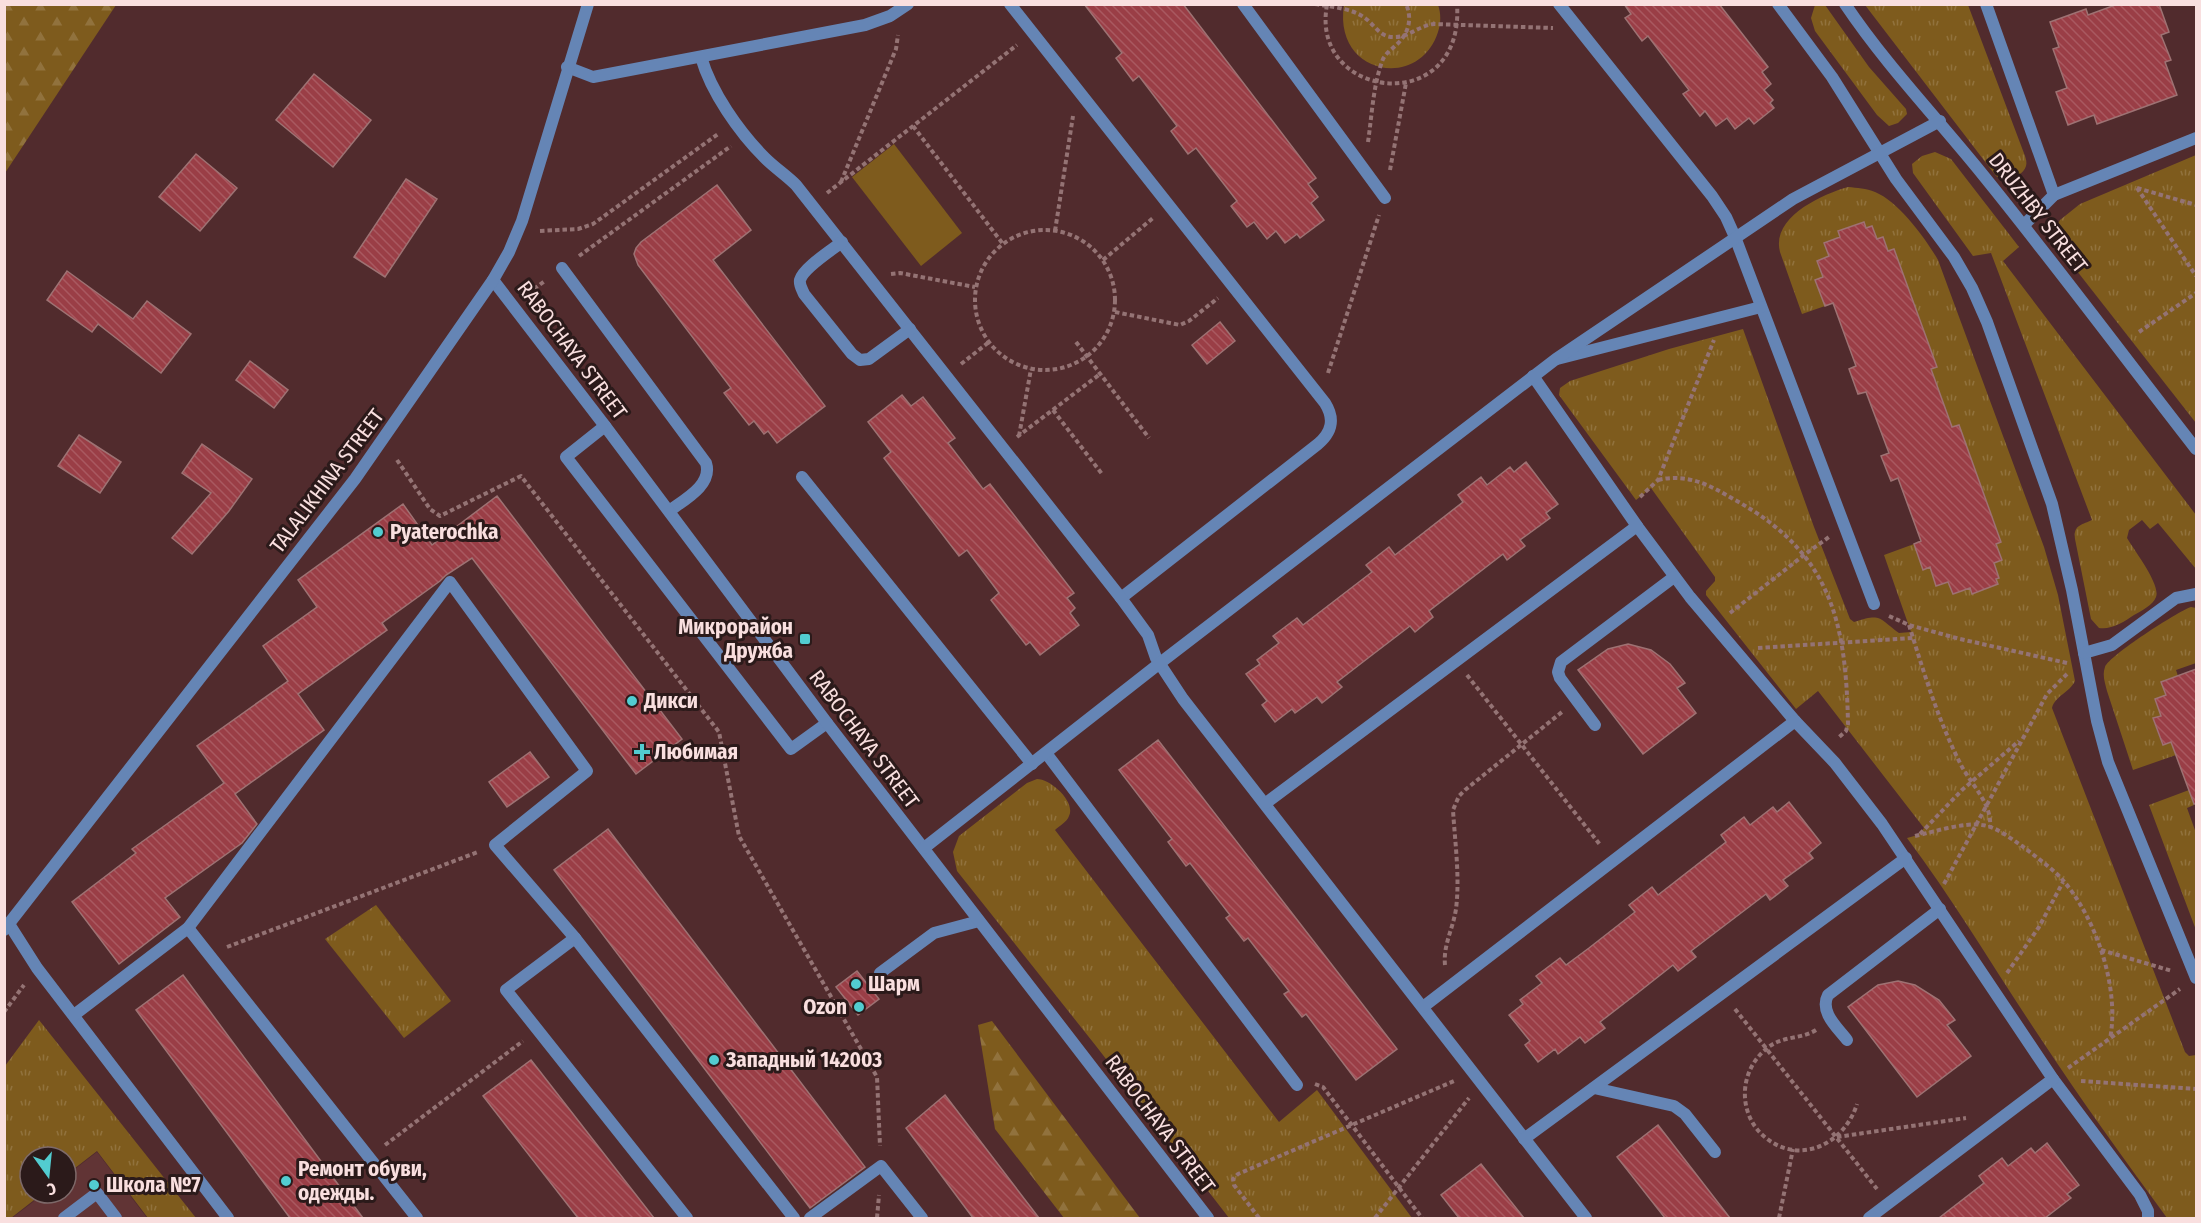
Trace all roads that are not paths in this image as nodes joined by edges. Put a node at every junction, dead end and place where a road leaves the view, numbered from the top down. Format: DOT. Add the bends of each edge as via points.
graph roads {
  1 [pos="588,4"];
  2 [pos="908,4"];
  3 [pos="1011,4"];
  4 [pos="1243,4"];
  5 [pos="1559,4"];
  6 [pos="1778,4"];
  7 [pos="1845,4"];
  8 [pos="1986,4"];
  9 [pos="701,57"];
  10 [pos="567,67"];
  11 [pos="1940,121"];
  12 [pos="2196,138"];
  13 [pos="1880,152"];
  14 [pos="2055,195"];
  15 [pos="1385,198"];
  16 [pos="2024,225"];
  17 [pos="1736,237"];
  18 [pos="842,242"];
  19 [pos="562,268"];
  20 [pos="493,280"];
  21 [pos="1761,307"];
  22 [pos="910,329"];
  23 [pos="1556,359"];
  24 [pos="1533,376"];
  25 [pos="605,426"];
  26 [pos="2196,449"];
  27 [pos="802,477"];
  28 [pos="669,511"];
  29 [pos="1637,526"];
  30 [pos="1674,577"];
  31 [pos="2196,594"];
  32 [pos="1121,598"];
  33 [pos="1874,604"];
  34 [pos="2085,658"];
  35 [pos="1160,663"];
  36 [pos="1795,722"];
  37 [pos="827,723"];
  38 [pos="1595,725"];
  39 [pos="1046,753"];
  40 [pos="1032,764"];
  41 [pos="1266,803"];
  42 [pos="924,848"];
  43 [pos="1906,858"];
  44 [pos="1937,905"];
  45 [pos="979,921"];
  46 [pos="7,927"];
  47 [pos="188,928"];
  48 [pos="575,938"];
  49 [pos="880,973"];
  50 [pos="2196,977"];
  51 [pos="1423,1007"];
  52 [pos="74,1015"];
  53 [pos="1847,1040"];
  54 [pos="2053,1079"];
  55 [pos="1297,1085"];
  56 [pos="1594,1088"];
  57 [pos="1524,1139"];
  58 [pos="1715,1152"];
  59 [pos="64,1218"];
  60 [pos="116,1218"];
  61 [pos="228,1218"];
  62 [pos="417,1218"];
  63 [pos="687,1218"];
  64 [pos="794,1218"];
  65 [pos="810,1218"];
  66 [pos="922,1218"];
  67 [pos="1208,1218"];
  68 [pos="1586,1218"];
  69 [pos="1869,1218"];
  70 [pos="2148,1218"];
  1 -- 10 [label="street, TALALIKHINA STREET"];
  2 -- 9 [label="street" via="872,23 850,29"];
  3 -- 32 [label="street" via="1332,417 1324,438"];
  4 -- 15 [label="street"];
  5 -- 17 [label="street" via="1712,196"];
  6 -- 13 [label="street" via="1837,84"];
  7 -- 11 [label="street, DRUZHBY STREET" via="1883,56"];
  8 -- 14 [label="street"];
  9 -- 10 [label="street" via="593,77"];
  9 -- 18 [label="street" via="709,82 735,121 766,159 790,178"];
  10 -- 20 [label="street, TALALIKHINA STREET" via="522,221"];
  11 -- 13 [label="street"];
  11 -- 16 [label="street, DRUZHBY STREET"];
  12 -- 14 [label="street"];
  13 -- 17 [label="street" via="1798,196"];
  13 -- 34 [label="street" via="1958,265 1987,322 2052,504"];
  14 -- 16 [label="street"];
  16 -- 26 [label="street, DRUZHBY STREET"];
  17 -- 21 [label="street"];
  17 -- 23 [label="street"];
  18 -- 22 [label="street"];
  18 -- 22 [label="street" via="808,268 800,280 802,290 818,311 860,360 874,357"];
  19 -- 28 [label="street" via="706,463 708,473 703,483"];
  20 -- 25 [label="street, RABOCHAYA STREET"];
  20 -- 46 [label="street, TALALIKHINA STREET" via="355,479"];
  21 -- 23 [label="street"];
  21 -- 33 [label="street"];
  22 -- 32 [label="street"];
  23 -- 24 [label="street"];
  24 -- 29 [label="street"];
  24 -- 35 [label="street"];
  25 -- 28 [label="street, RABOCHAYA STREET"];
  25 -- 37 [label="street" via="566,457 791,749"];
  27 -- 40 [label="street"];
  28 -- 37 [label="street, RABOCHAYA STREET"];
  29 -- 30 [label="street"];
  29 -- 41 [label="street"];
  30 -- 36 [label="street"];
  30 -- 38 [label="street" via="1561,662 1560,678"];
  31 -- 34 [label="street" via="2176,598 2112,645"];
  32 -- 35 [label="street" via="1148,635"];
  34 -- 50 [label="street" via="2108,762"];
  35 -- 39 [label="street"];
  35 -- 41 [label="street" via="1183,699"];
  36 -- 43 [label="street" via="1823,749"];
  36 -- 51 [label="street"];
  37 -- 42 [label="street, RABOCHAYA STREET"];
  39 -- 40 [label="street"];
  39 -- 55 [label="street"];
  40 -- 42 [label="street"];
  41 -- 51 [label="street"];
  42 -- 45 [label="street, RABOCHAYA STREET"];
  43 -- 44 [label="street"];
  43 -- 56 [label="street"];
  44 -- 53 [label="street" via="1832,991 1825,1005"];
  44 -- 54 [label="street"];
  45 -- 49 [label="street" via="934,933"];
  45 -- 67 [label="street, RABOCHAYA STREET"];
  46 -- 52 [label="street"];
  47 -- 48 [label="street" via="450,582 587,771 495,845"];
  47 -- 52 [label="street"];
  47 -- 62 [label="street"];
  48 -- 63 [label="street" via="506,990"];
  48 -- 64 [label="street"];
  51 -- 57 [label="street"];
  52 -- 61 [label="street"];
  54 -- 69 [label="street"];
  54 -- 70 [label="street" via="2140,1195"];
  56 -- 57 [label="street"];
  56 -- 58 [label="street" via="1674,1106"];
  57 -- 68 [label="street"];
  59 -- 60 [label="street" via="97,1193"];
  65 -- 66 [label="street" via="881,1166"];
}
